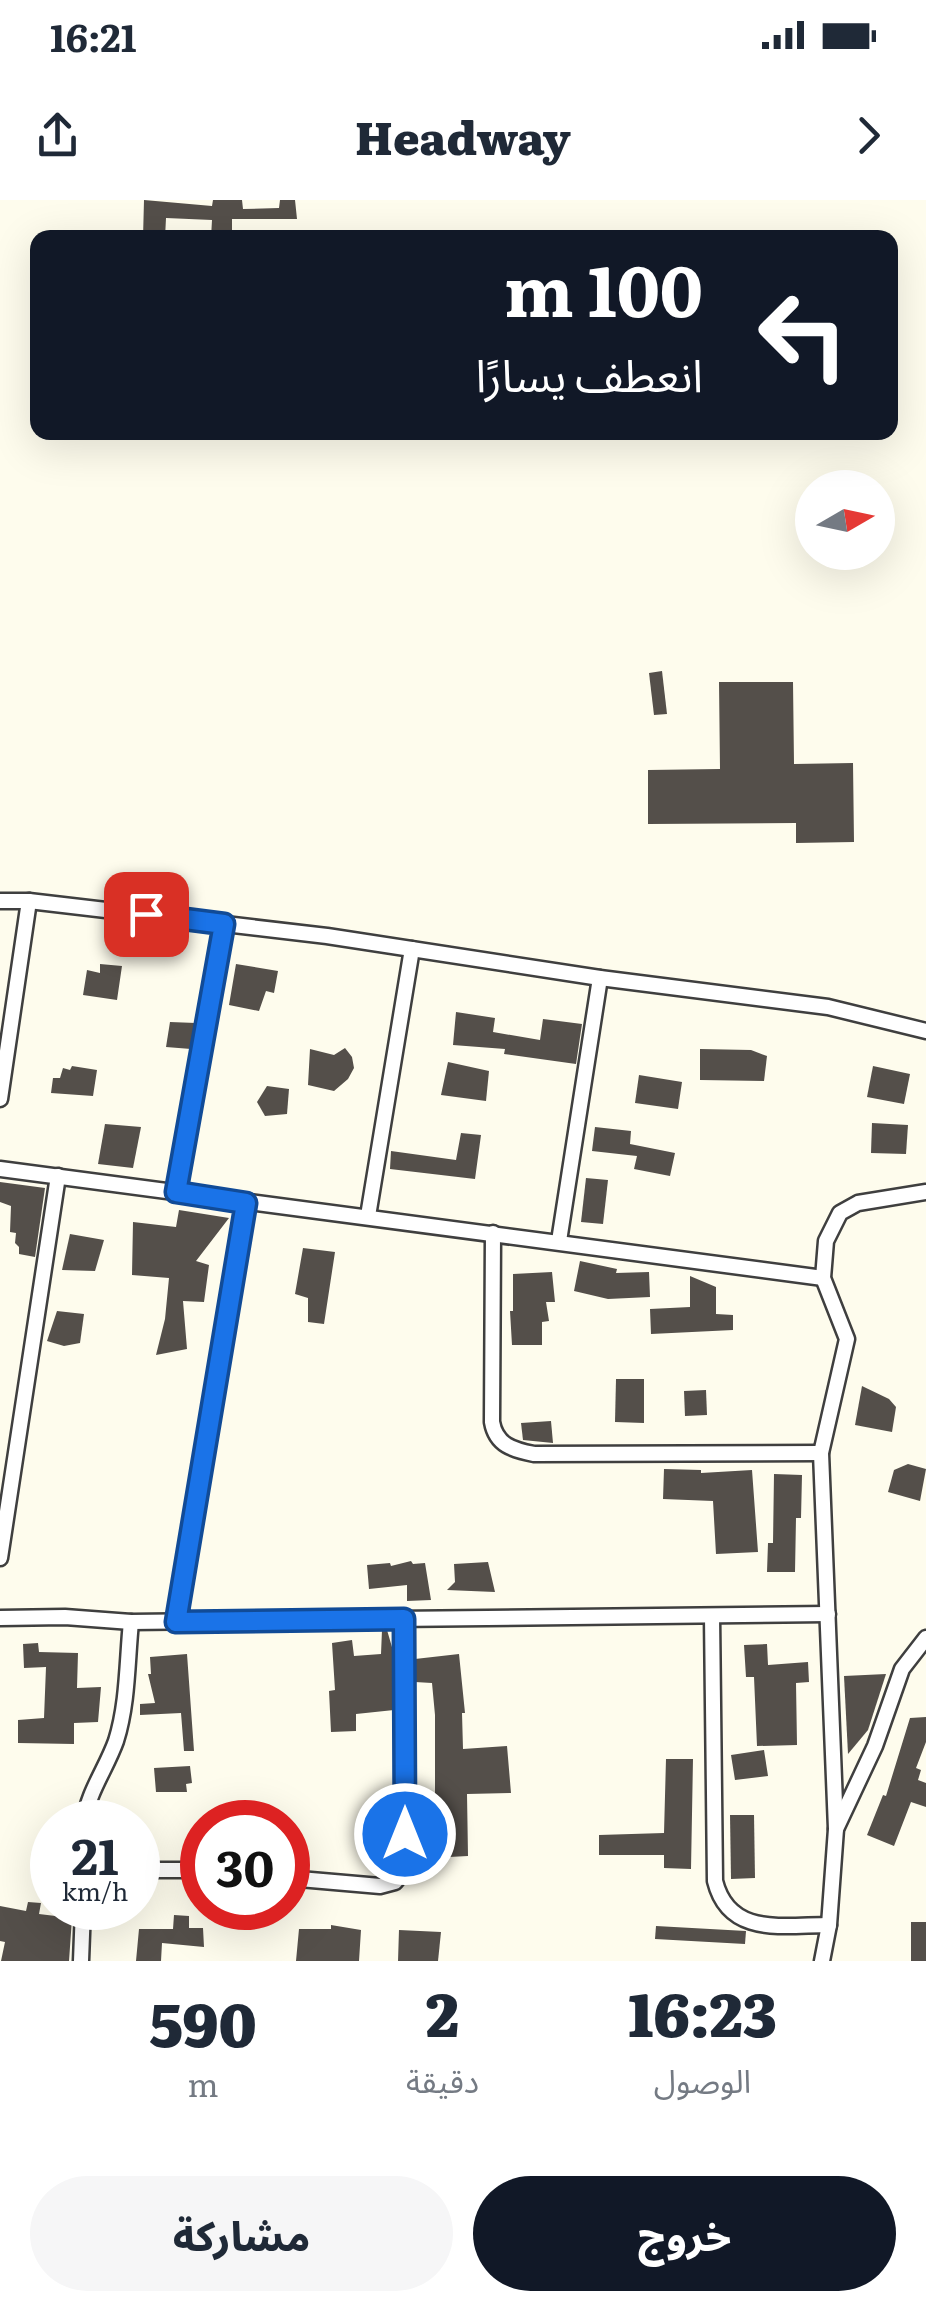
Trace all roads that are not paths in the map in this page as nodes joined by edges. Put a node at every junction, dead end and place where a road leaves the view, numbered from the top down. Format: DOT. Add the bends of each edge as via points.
graph roads {
  1 [pos="0,901"];
  2 [pos="29,901"];
  3 [pos="224,924"];
  4 [pos="412,948"];
  5 [pos="600,978"];
  6 [pos="926,1032"];
  7 [pos="0,1099"];
  8 [pos="0,1169"];
  9 [pos="58,1176"];
  10 [pos="176,1192"];
  11 [pos="926,1192"];
  12 [pos="246,1203"];
  13 [pos="368,1216"];
  14 [pos="493,1233"];
  15 [pos="559,1241"];
  16 [pos="822,1278"];
  17 [pos="821,1452"];
  18 [pos="0,1558"];
  19 [pos="828,1614"];
  20 [pos="712,1616"];
  21 [pos="0,1618"];
  22 [pos="404,1619"];
  23 [pos="131,1622"];
  24 [pos="176,1622"];
  25 [pos="926,1638"];
  26 [pos="89,1800"];
  27 [pos="836,1829"];
  28 [pos="310,1880"];
  29 [pos="829,1925"];
  30 [pos="82,1930"];
  31 [pos="81,1961"];
  32 [pos="822,1961"];
  1 -- 2 [label="street"];
  2 -- 3 [label="street"];
  2 -- 7 [label="street"];
  3 -- 4 [label="street"];
  3 -- 10 [label="street"];
  4 -- 5 [label="street"];
  4 -- 13 [label="street"];
  5 -- 6 [label="street" via="828,1007"];
  5 -- 15 [label="street"];
  8 -- 9 [label="street"];
  9 -- 10 [label="street"];
  9 -- 18 [label="street"];
  10 -- 12 [label="street"];
  11 -- 16 [label="street" via="858,1203 840,1213 826,1241"];
  12 -- 13 [label="street"];
  12 -- 24 [label="street"];
  13 -- 14 [label="street"];
  14 -- 15 [label="street"];
  14 -- 17 [label="street" via="492,1422 501,1443 534,1454"];
  15 -- 16 [label="street"];
  16 -- 17 [label="street" via="847,1339"];
  17 -- 19 [label="street"];
  19 -- 20 [label="street"];
  19 -- 27 [label="street"];
  20 -- 22 [label="street"];
  20 -- 29 [label="street" via="720,1900 741,1920"];
  21 -- 23 [label="street"];
  22 -- 24 [label="street"];
  22 -- 28 [label="street" via="405,1870 380,1886"];
  23 -- 24 [label="street"];
  23 -- 26 [label="street" via="123,1712"];
  25 -- 27 [label="street" via="902,1669"];
  27 -- 29 [label="street"];
  29 -- 32 [label="street"];
  30 -- 31 [label="street"];
}
